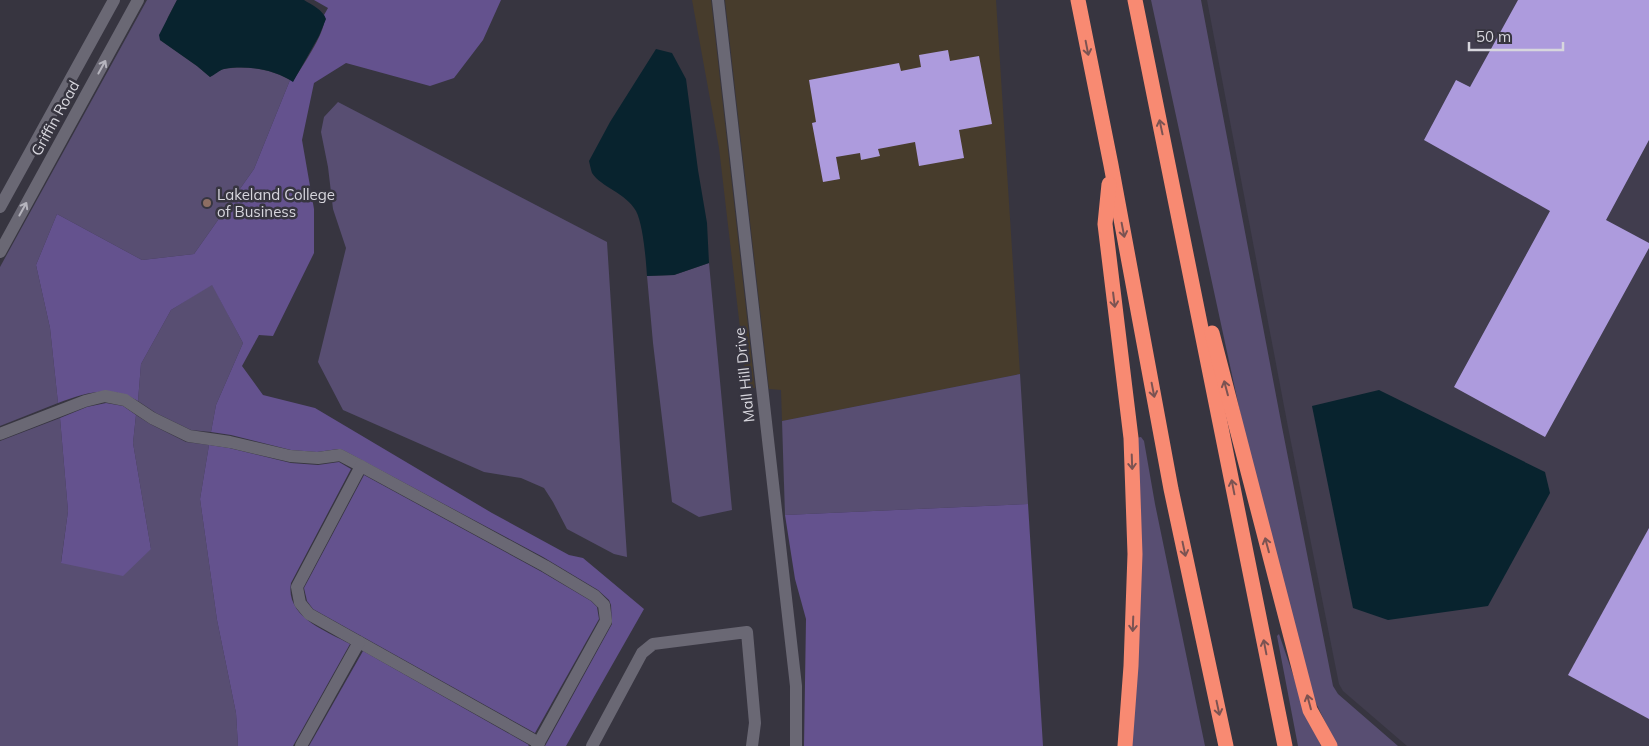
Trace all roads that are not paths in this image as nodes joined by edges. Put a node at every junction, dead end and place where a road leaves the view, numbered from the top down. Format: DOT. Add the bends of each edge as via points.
graph roads {
  1 [pos="114,0"];
  2 [pos="138,0"];
  3 [pos="718,0"];
  4 [pos="1078,0"];
  5 [pos="1135,0"];
  6 [pos="1111,165"];
  7 [pos="1171,175"];
  8 [pos="0,207"];
  9 [pos="0,252"];
  10 [pos="0,434"];
  11 [pos="361,466"];
  12 [pos="359,642"];
  13 [pos="538,744"];
  14 [pos="301,746"];
  15 [pos="592,746"];
  16 [pos="752,746"];
  17 [pos="796,746"];
  18 [pos="1126,746"];
  19 [pos="1226,746"];
  20 [pos="1285,746"];
  21 [pos="1330,746"];
  1 -- 8 [label="street, Griffin Road"];
  9 -- 2 [label="street, Griffin Road, one-way"];
  3 -- 17 [label="street, Mall Hill Drive" via="795,676"];
  4 -- 6 [label="highway, one-way"];
  7 -- 5 [label="highway, one-way"];
  6 -- 18 [label="highway, one-way" via="1105,224 1131,438 1135,554"];
  6 -- 19 [label="highway, one-way" via="1172,489"];
  20 -- 7 [label="highway, one-way"];
  21 -- 7 [label="highway, one-way" via="1310,710"];
  10 -- 11 [label="street" via="85,400 105,396 125,400 189,436 290,456 318,458 340,455"];
  11 -- 12 [label="street" via="297,587 300,603 309,614"];
  11 -- 13 [label="street" via="546,566 604,605 606,620"];
  12 -- 13 [label="street"];
  12 -- 14 [label="street"];
  15 -- 16 [label="street" via="642,653 653,644 747,632 755,724"];
}
